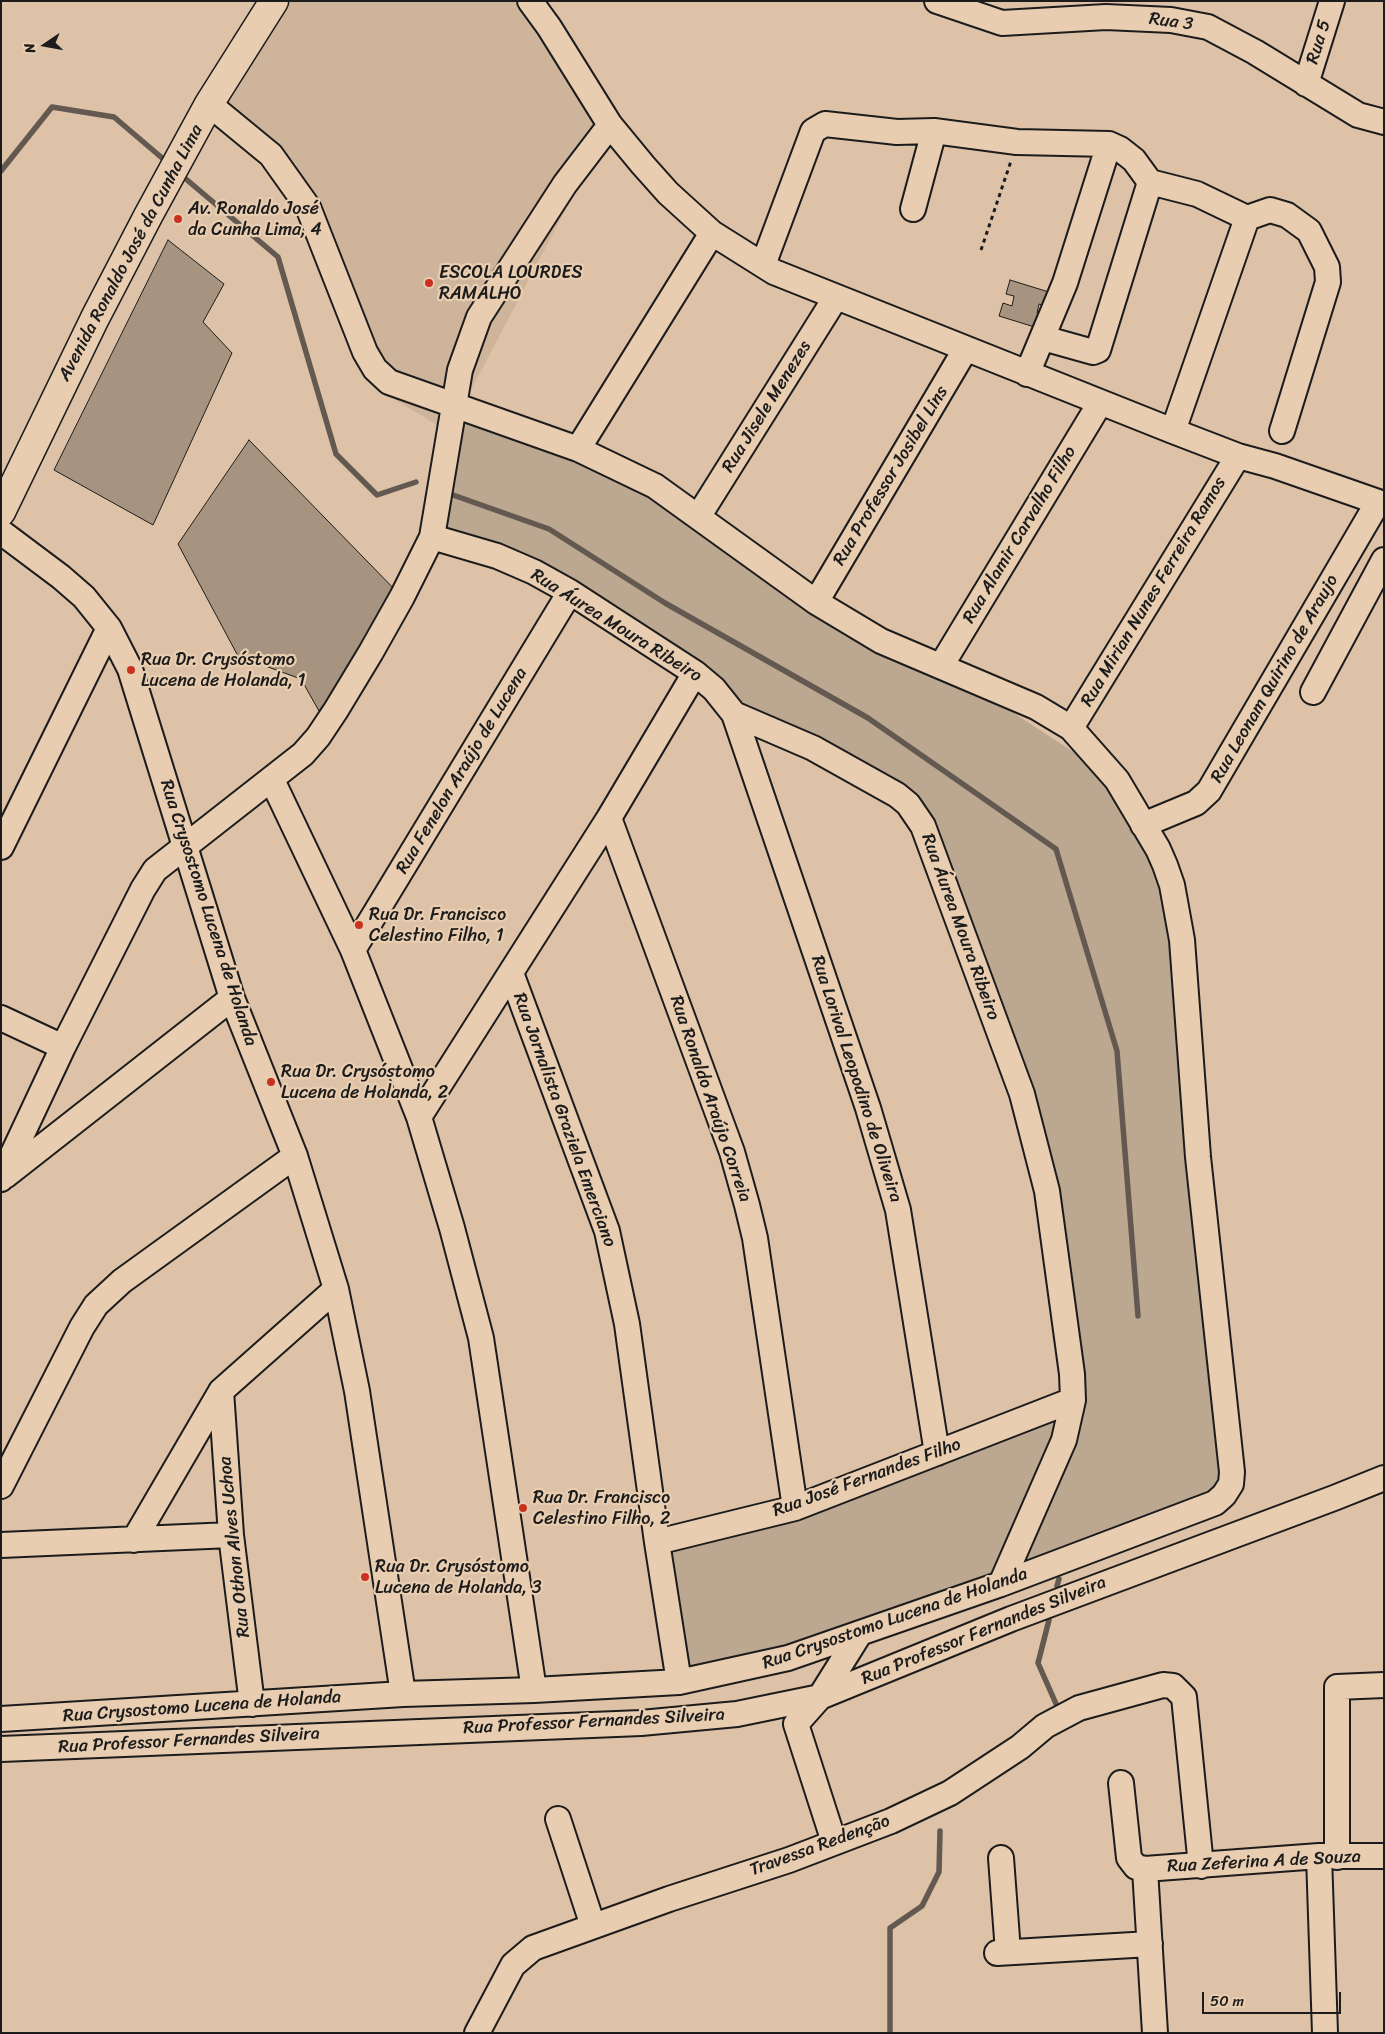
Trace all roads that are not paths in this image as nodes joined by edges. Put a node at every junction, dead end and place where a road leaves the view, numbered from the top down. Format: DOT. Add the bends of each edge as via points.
graph roads {
  1 [pos="274,1"];
  2 [pos="530,1"];
  3 [pos="937,1"];
  4 [pos="1332,1"];
  5 [pos="1031,11"];
  6 [pos="1306,84"];
  7 [pos="209,104"];
  8 [pos="1384,122"];
  9 [pos="610,125"];
  10 [pos="934,131"];
  11 [pos="1109,144"];
  12 [pos="1150,182"];
  13 [pos="913,209"];
  14 [pos="1247,218"];
  15 [pos="712,233"];
  16 [pos="763,265"];
  17 [pos="836,297"];
  18 [pos="1043,338"];
  19 [pos="965,350"];
  20 [pos="1027,374"];
  21 [pos="1100,403"];
  22 [pos="454,404"];
  23 [pos="1174,431"];
  24 [pos="1282,431"];
  25 [pos="578,448"];
  26 [pos="1238,456"];
  27 [pos="1381,503"];
  28 [pos="1,512"];
  29 [pos="698,517"];
  30 [pos="1,532"];
  31 [pos="432,537"];
  32 [pos="1384,560"];
  33 [pos="570,592"];
  34 [pos="816,602"];
  35 [pos="109,628"];
  36 [pos="941,666"];
  37 [pos="696,673"];
  38 [pos="1313,692"];
  39 [pos="734,714"];
  40 [pos="1070,728"];
  41 [pos="272,780"];
  42 [pos="609,818"];
  43 [pos="1143,825"];
  44 [pos="184,846"];
  45 [pos="1,847"];
  46 [pos="353,950"];
  47 [pos="511,974"];
  48 [pos="232,998"];
  49 [pos="1,1018"];
  50 [pos="63,1047"];
  51 [pos="419,1117"];
  52 [pos="295,1156"];
  53 [pos="1,1179"];
  54 [pos="336,1289"];
  55 [pos="221,1390"];
  56 [pos="1074,1400"];
  57 [pos="937,1453"];
  58 [pos="1384,1478"];
  59 [pos="1,1486"];
  60 [pos="795,1508"];
  61 [pos="231,1535"];
  62 [pos="134,1540"];
  63 [pos="657,1542"];
  64 [pos="1,1545"];
  65 [pos="1001,1584"];
  66 [pos="860,1633"];
  67 [pos="680,1682"];
  68 [pos="1384,1685"];
  69 [pos="534,1690"];
  70 [pos="403,1694"];
  71 [pos="820,1697"];
  72 [pos="252,1704"];
  73 [pos="1,1720"];
  74 [pos="1,1750"];
  75 [pos="1121,1783"];
  76 [pos="558,1819"];
  77 [pos="834,1842"];
  78 [pos="1328,1856"];
  79 [pos="1384,1856"];
  80 [pos="1001,1858"];
  81 [pos="1201,1866"];
  82 [pos="1145,1869"];
  83 [pos="593,1926"];
  84 [pos="1150,1944"];
  85 [pos="478,2033"];
  86 [pos="1155,2033"];
  87 [pos="1324,2033"];
  1 -- 7 [label="main road, Avenida Ronaldo José da Cunha Lima"];
  2 -- 9 [label="street"];
  3 -- 5 [label="street, Rua 3" via="995,22"];
  4 -- 6 [label="street, Rua 5"];
  5 -- 6 [label="street, Rua 3" via="1171,20 1208,28"];
  6 -- 8 [label="street, Rua 3" via="1358,115"];
  7 -- 22 [label="street" via="271,155 308,207 365,352 375,369 389,382"];
  7 -- 28 [label="main road, Avenida Ronaldo José da Cunha Lima" via="94,318"];
  9 -- 15 [label="street" via="668,193"];
  9 -- 22 [label="street" via="565,184 479,317 464,353"];
  10 -- 11 [label="street" via="1017,142"];
  10 -- 13 [label="street"];
  10 -- 16 [label="street" via="897,132 825,124 818,126 813,131"];
  11 -- 12 [label="street" via="1134,160"];
  11 -- 18 [label="street" via="1065,283"];
  12 -- 14 [label="street" via="1197,194"];
  12 -- 18 [label="street" via="1098,350 1093,352"];
  14 -- 23 [label="street"];
  14 -- 24 [label="street" via="1270,210 1287,214 1309,231 1327,267 1328,282"];
  15 -- 16 [label="street"];
  15 -- 25 [label="street"];
  16 -- 17 [label="street"];
  17 -- 19 [label="street"];
  17 -- 29 [label="street, Rua Jisele Menezes"];
  18 -- 20 [label="street"];
  19 -- 20 [label="street"];
  19 -- 34 [label="street, Rua Professor Josibel Lins"];
  20 -- 21 [label="street"];
  21 -- 23 [label="street"];
  21 -- 36 [label="street, Rua Alamir Carvalho Filho"];
  22 -- 25 [label="street"];
  22 -- 31 [label="street"];
  23 -- 26 [label="street"];
  25 -- 29 [label="street" via="655,486"];
  26 -- 27 [label="street"];
  26 -- 40 [label="street, Rua Mirian Nunes Ferreira Ramos"];
  27 -- 43 [label="street, Rua Leonam Quirino de Araujo" via="1209,790 1196,803"];
  29 -- 34 [label="street"];
  30 -- 35 [label="street, Rua Crysostomo Lucena de Holanda" via="84,597"];
  31 -- 33 [label="street, Rua Áurea Moura Ribeiro" via="497,556"];
  31 -- 41 [label="street" via="402,597 336,710 303,754"];
  32 -- 38 [label="street"];
  33 -- 37 [label="street, Rua Áurea Moura Ribeiro"];
  33 -- 46 [label="street, Rua Fenelon Araújo de Lucena"];
  34 -- 36 [label="street" via="881,641"];
  35 -- 44 [label="street, Rua Crysostomo Lucena de Holanda" via="130,669"];
  35 -- 45 [label="street"];
  36 -- 40 [label="street" via="1036,707"];
  37 -- 39 [label="street, Rua Áurea Moura Ribeiro"];
  37 -- 42 [label="street"];
  39 -- 56 [label="street, Rua Áurea Moura Ribeiro" via="813,748 897,795 908,804 923,826 1022,1094 1047,1191"];
  39 -- 57 [label="street, Rua Lorival Leopodino de Oliveira" via="868,1108 898,1210"];
  40 -- 43 [label="street" via="1116,780"];
  41 -- 44 [label="street"];
  41 -- 46 [label="street"];
  42 -- 47 [label="street"];
  42 -- 60 [label="street, Rua Ronaldo Araújo Correia" via="732,1152 747,1205 755,1238"];
  43 -- 65 [label="street, Rua Crysostomo Lucena de Holanda" via="1158,849 1172,885 1182,940 1198,1157 1231,1484 1215,1503"];
  44 -- 48 [label="street, Rua Crysostomo Lucena de Holanda"];
  44 -- 50 [label="street" via="155,870 143,889"];
  46 -- 51 [label="street"];
  47 -- 51 [label="street"];
  47 -- 63 [label="street, Rua Jornalista Graziela Emerciano" via="608,1231 627,1324"];
  48 -- 52 [label="street, Rua Crysostomo Lucena de Holanda"];
  48 -- 53 [label="street"];
  49 -- 50 [label="street"];
  50 -- 53 [label="street"];
  51 -- 69 [label="street" via="481,1338"];
  52 -- 54 [label="street, Rua Crysostomo Lucena de Holanda"];
  52 -- 59 [label="street" via="122,1281 96,1306 82,1327"];
  54 -- 55 [label="street"];
  54 -- 70 [label="street, Rua Crysostomo Lucena de Holanda" via="357,1391"];
  55 -- 61 [label="street, Rua Othon Alves Uchoa"];
  55 -- 62 [label="street"];
  56 -- 57 [label="street, Rua José Fernandes Filho"];
  56 -- 65 [label="street, Rua Áurea Moura Ribeiro" via="1064,1440"];
  57 -- 60 [label="street, Rua José Fernandes Filho"];
  58 -- 71 [label="street, Rua Professor Fernandes Silveira" via="1011,1619"];
  60 -- 63 [label="street, Rua José Fernandes Filho"];
  61 -- 62 [label="street"];
  61 -- 72 [label="street, Rua Othon Alves Uchoa"];
  62 -- 64 [label="street"];
  63 -- 67 [label="street, Rua Jornalista Graziela Emerciano"];
  65 -- 66 [label="street, Rua Crysostomo Lucena de Holanda"];
  66 -- 67 [label="street, Rua Crysostomo Lucena de Holanda" via="788,1658"];
  66 -- 71 [label="street"];
  67 -- 69 [label="street, Rua Crysostomo Lucena de Holanda"];
  68 -- 78 [label="street" via="1337,1687"];
  69 -- 70 [label="street, Rua Crysostomo Lucena de Holanda"];
  70 -- 72 [label="street, Rua Crysostomo Lucena de Holanda"];
  71 -- 74 [label="street, Rua Professor Fernandes Silveira" via="737,1714 641,1723"];
  71 -- 77 [label="street" via="796,1724"];
  72 -- 73 [label="street, Rua Crysostomo Lucena de Holanda"];
  75 -- 82 [label="street" via="1129,1858 1136,1867"];
  76 -- 83 [label="street"];
  77 -- 81 [label="street, Travessa Redenção" via="891,1821 950,1793 1045,1726 1079,1708 1163,1685 1173,1686 1184,1697"];
  77 -- 83 [label="street, Travessa Redenção"];
  78 -- 79 [label="street, Rua Zeferina A de Souza"];
  78 -- 81 [label="street, Rua Zeferina A de Souza"];
  78 -- 87 [label="street"];
  80 -- 84 [label="street" via="1002,1953"];
  81 -- 82 [label="street, Rua Zeferina A de Souza"];
  82 -- 84 [label="street"];
  83 -- 85 [label="street, Travessa Redenção" via="533,1948 513,1965"];
  84 -- 86 [label="street"];
}
